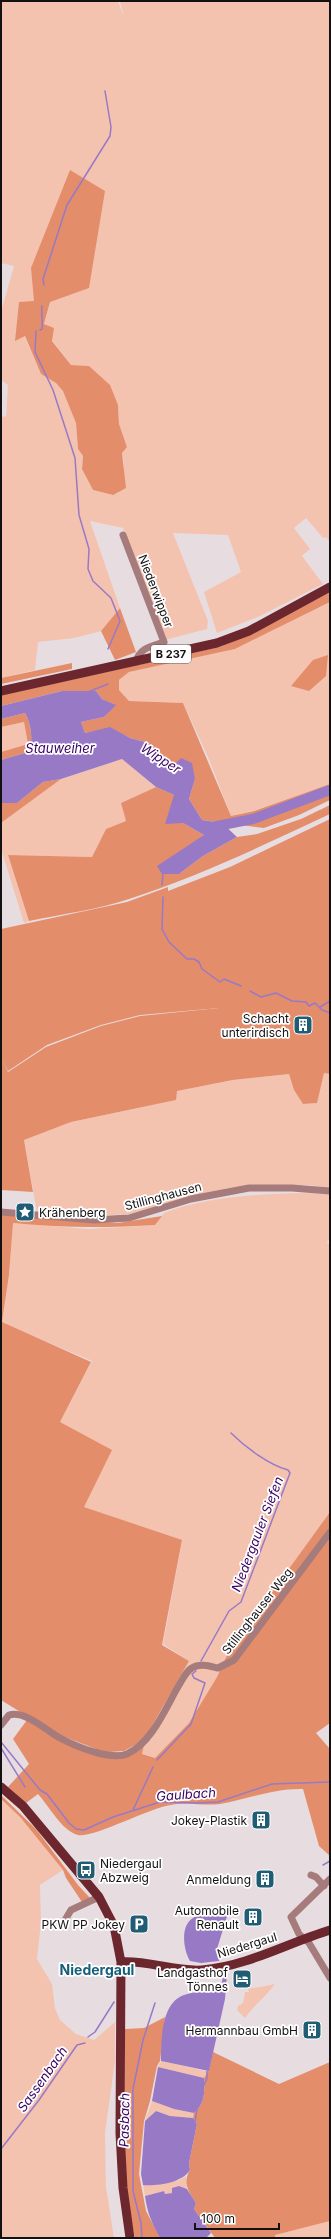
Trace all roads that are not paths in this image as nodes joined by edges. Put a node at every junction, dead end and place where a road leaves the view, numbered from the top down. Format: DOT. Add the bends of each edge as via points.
graph roads {
  1 [pos="123,535"];
  2 [pos="330,587"];
  3 [pos="136,662"];
  4 [pos="1,691"];
  5 [pos="330,1191"];
  6 [pos="1,1212"];
  7 [pos="330,1532"];
  8 [pos="1,1725"];
  9 [pos="1,1787"];
  10 [pos="311,1875"];
  11 [pos="330,1880"];
  12 [pos="324,1886"];
  13 [pos="99,1897"];
  14 [pos="65,1920"];
  15 [pos="330,1930"];
  16 [pos="304,1938"];
  17 [pos="121,1962"];
  18 [pos="330,1978"];
  19 [pos="130,2238"];
  1 -- 3 [label="street, Niederwipper" via="164,642 142,650 137,655"];
  2 -- 3 [label="main road, B 237" via="233,638"];
  3 -- 4 [label="main road, B 237"];
  5 -- 6 [label="street, Stillinghausen" via="249,1188 191,1199 129,1218 94,1220"];
  7 -- 8 [label="street, Stillinghauser Weg" via="234,1660 218,1668 203,1664 189,1670 145,1740 127,1754 102,1754 61,1739 15,1714 9,1715"];
  9 -- 13 [label="main road" via="23,1806"];
  10 -- 12 [label="street"];
  11 -- 12 [label="street"];
  12 -- 16 [label="street" via="291,1917 299,1934"];
  13 -- 14 [label="street" via="71,1910"];
  13 -- 17 [label="main road" via="114,1926"];
  15 -- 16 [label="main road, Niedergaul"];
  16 -- 17 [label="main road, Niedergaul" via="247,1961 215,1968 181,1969 130,1961"];
  16 -- 18 [label="street"];
  17 -- 19 [label="main road" via="120,2133 123,2188"];
}
